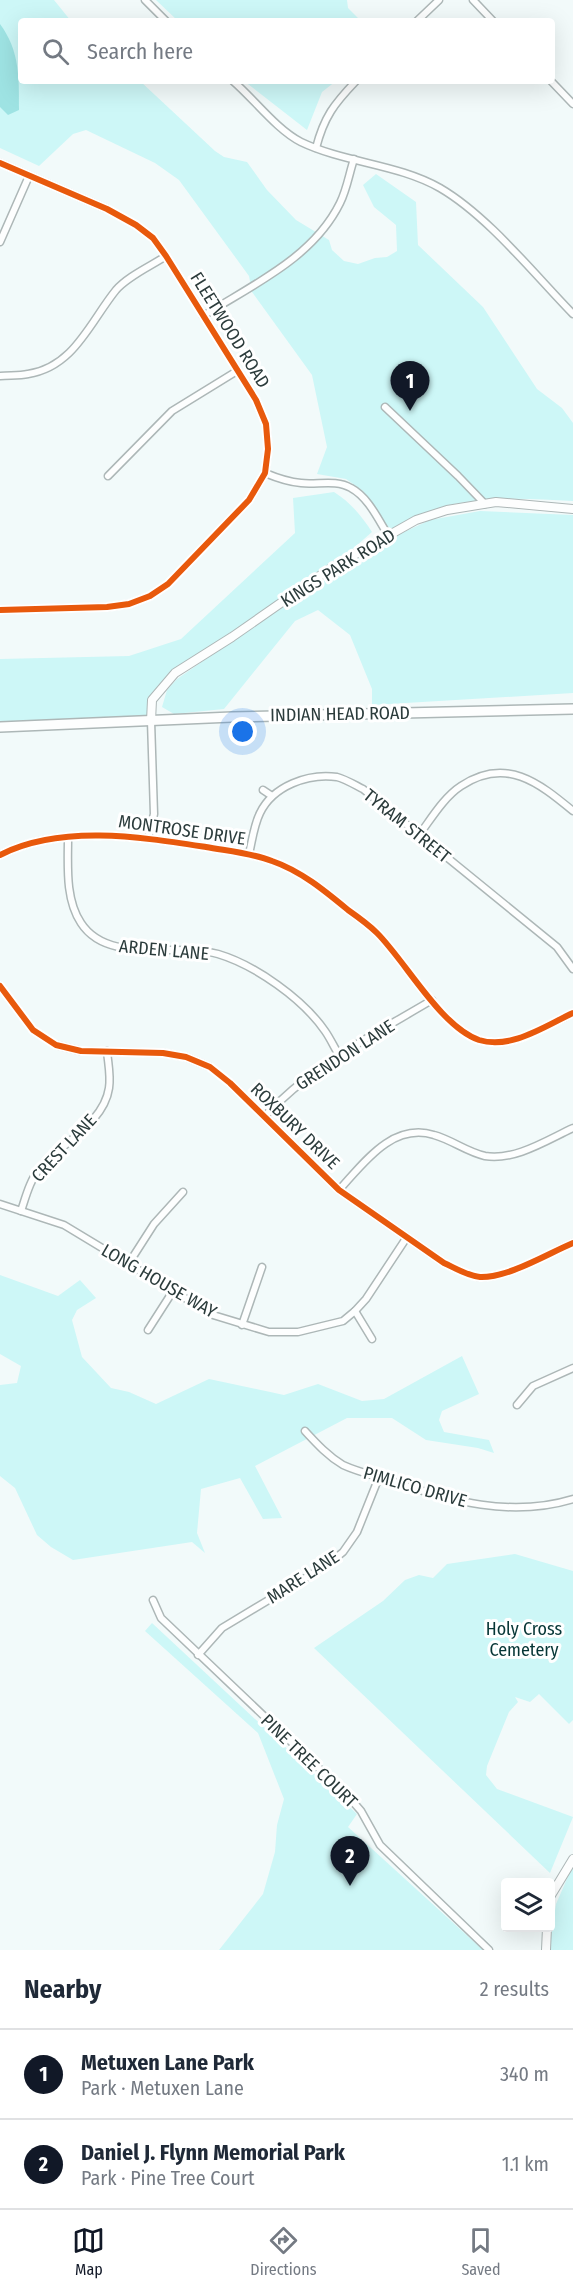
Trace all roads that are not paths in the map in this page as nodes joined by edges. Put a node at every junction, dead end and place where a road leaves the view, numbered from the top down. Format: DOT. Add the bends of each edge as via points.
graph roads {
  1 [pos="144,0"];
  2 [pos="438,0"];
  3 [pos="473,0"];
  4 [pos="163,18"];
  5 [pos="420,18"];
  6 [pos="490,18"];
  7 [pos="236,84"];
  8 [pos="353,84"];
  9 [pos="554,84"];
  10 [pos="573,104"];
  11 [pos="316,148"];
  12 [pos="354,159"];
  13 [pos="0,163"];
  14 [pos="29,176"];
  15 [pos="0,242"];
  16 [pos="166,256"];
  17 [pos="573,314"];
  18 [pos="203,316"];
  19 [pos="237,371"];
  20 [pos="0,376"];
  21 [pos="385,407"];
  22 [pos="265,473"];
  23 [pos="108,476"];
  24 [pos="485,504"];
  25 [pos="573,509"];
  26 [pos="388,535"];
  27 [pos="0,610"];
  28 [pos="573,709"];
  29 [pos="151,721"];
  30 [pos="0,727"];
  31 [pos="263,790"];
  32 [pos="272,796"];
  33 [pos="573,811"];
  34 [pos="419,835"];
  35 [pos="68,838"];
  36 [pos="148,838"];
  37 [pos="249,854"];
  38 [pos="0,855"];
  39 [pos="573,969"];
  40 [pos="0,986"];
  41 [pos="432,1000"];
  42 [pos="573,1013"];
  43 [pos="107,1051"];
  44 [pos="339,1055"];
  45 [pos="264,1117"];
  46 [pos="573,1128"];
  47 [pos="339,1190"];
  48 [pos="183,1192"];
  49 [pos="0,1204"];
  50 [pos="21,1211"];
  51 [pos="407,1237"];
  52 [pos="573,1243"];
  53 [pos="129,1263"];
  54 [pos="262,1267"];
  55 [pos="173,1291"];
  56 [pos="355,1311"];
  57 [pos="242,1325"];
  58 [pos="148,1330"];
  59 [pos="372,1339"];
  60 [pos="573,1368"];
  61 [pos="517,1405"];
  62 [pos="305,1431"];
  63 [pos="379,1477"];
  64 [pos="573,1499"];
  65 [pos="153,1600"];
  66 [pos="198,1655"];
  67 [pos="573,1859"];
  68 [pos="555,1889"];
  69 [pos="547,1932"];
  70 [pos="489,1950"];
  71 [pos="546,1950"];
  1 -- 4 [label="street"];
  2 -- 5 [label="street"];
  3 -- 6 [label="street"];
  7 -- 11 [label="street" via="293,137"];
  8 -- 11 [label="street" via="331,108"];
  9 -- 10 [label="street"];
  11 -- 12 [label="street"];
  12 -- 17 [label="street" via="422,180 455,197 477,214"];
  12 -- 18 [label="street" via="338,208 308,246 291,262"];
  13 -- 14 [label="street, FLEETWOOD ROAD"];
  14 -- 15 [label="street"];
  14 -- 16 [label="street, FLEETWOOD ROAD" via="136,225 153,238"];
  16 -- 18 [label="street, FLEETWOOD ROAD"];
  16 -- 20 [label="street" via="118,288 78,345 63,359 28,375"];
  18 -- 19 [label="street, FLEETWOOD ROAD"];
  19 -- 22 [label="street, FLEETWOOD ROAD" via="266,424"];
  19 -- 23 [label="street" via="172,411"];
  21 -- 24 [label="street"];
  22 -- 26 [label="street" via="303,484 330,482 351,487"];
  22 -- 27 [label="street, FLEETWOOD ROAD" via="249,500 168,584 150,596 107,607"];
  24 -- 25 [label="street, KINGS PARK ROAD"];
  24 -- 26 [label="street, KINGS PARK ROAD" via="447,510"];
  26 -- 29 [label="street, KINGS PARK ROAD" via="331,568 175,673 152,700"];
  28 -- 29 [label="main road, INDIAN HEAD ROAD"];
  29 -- 30 [label="main road, INDIAN HEAD ROAD"];
  29 -- 36 [label="street" via="154,814"];
  31 -- 32 [label="street"];
  32 -- 34 [label="street, TYRAM STREET" via="316,776 339,777 363,789"];
  32 -- 37 [label="street" via="260,813"];
  33 -- 34 [label="street" via="515,773 477,777 460,786"];
  34 -- 39 [label="street, TYRAM STREET" via="557,947"];
  35 -- 36 [label="street, MONTROSE DRIVE"];
  35 -- 38 [label="street, MONTROSE DRIVE" via="35,842"];
  35 -- 44 [label="street, ARDEN LANE" via="74,908 81,924 95,939 113,946 217,954 244,964 309,1012"];
  36 -- 37 [label="street, MONTROSE DRIVE"];
  37 -- 41 [label="street, MONTROSE DRIVE" via="274,861 309,879 351,912 376,932"];
  40 -- 43 [label="street, ROXBURY DRIVE" via="33,1030 56,1045 81,1051"];
  41 -- 42 [label="street, MONTROSE DRIVE" via="461,1031 496,1043 518,1038"];
  41 -- 44 [label="street, GRENDON LANE"];
  43 -- 45 [label="street, ROXBURY DRIVE" via="163,1053 210,1066"];
  43 -- 50 [label="street, CREST LANE" via="109,1090 103,1106 39,1169"];
  44 -- 45 [label="street, GRENDON LANE" via="302,1080"];
  45 -- 47 [label="street, ROXBURY DRIVE"];
  46 -- 47 [label="street" via="526,1150 497,1156 486,1156 431,1134 410,1134 390,1140 374,1151"];
  47 -- 51 [label="street, ROXBURY DRIVE"];
  48 -- 53 [label="street" via="154,1224"];
  49 -- 50 [label="street, LONG HOUSE WAY"];
  50 -- 53 [label="street, LONG HOUSE WAY" via="64,1225"];
  51 -- 52 [label="street, ROXBURY DRIVE" via="444,1263 479,1277 521,1266"];
  51 -- 56 [label="street"];
  53 -- 55 [label="street, LONG HOUSE WAY"];
  54 -- 57 [label="street"];
  55 -- 57 [label="street, LONG HOUSE WAY" via="213,1315"];
  55 -- 58 [label="street"];
  56 -- 57 [label="street, LONG HOUSE WAY" via="343,1321 298,1332 269,1332"];
  56 -- 59 [label="street"];
  60 -- 61 [label="street" via="533,1386"];
  62 -- 63 [label="street, PIMLICO DRIVE" via="324,1452 345,1466"];
  63 -- 64 [label="street, PIMLICO DRIVE" via="436,1496 485,1506 514,1508"];
  63 -- 66 [label="street, MARE LANE" via="357,1533 343,1552 222,1628"];
  65 -- 66 [label="street, PINE TREE COURT" via="160,1618"];
  66 -- 70 [label="street, PINE TREE COURT" via="348,1796 380,1845"];
  67 -- 68 [label="street"];
  69 -- 71 [label="street"];
}
